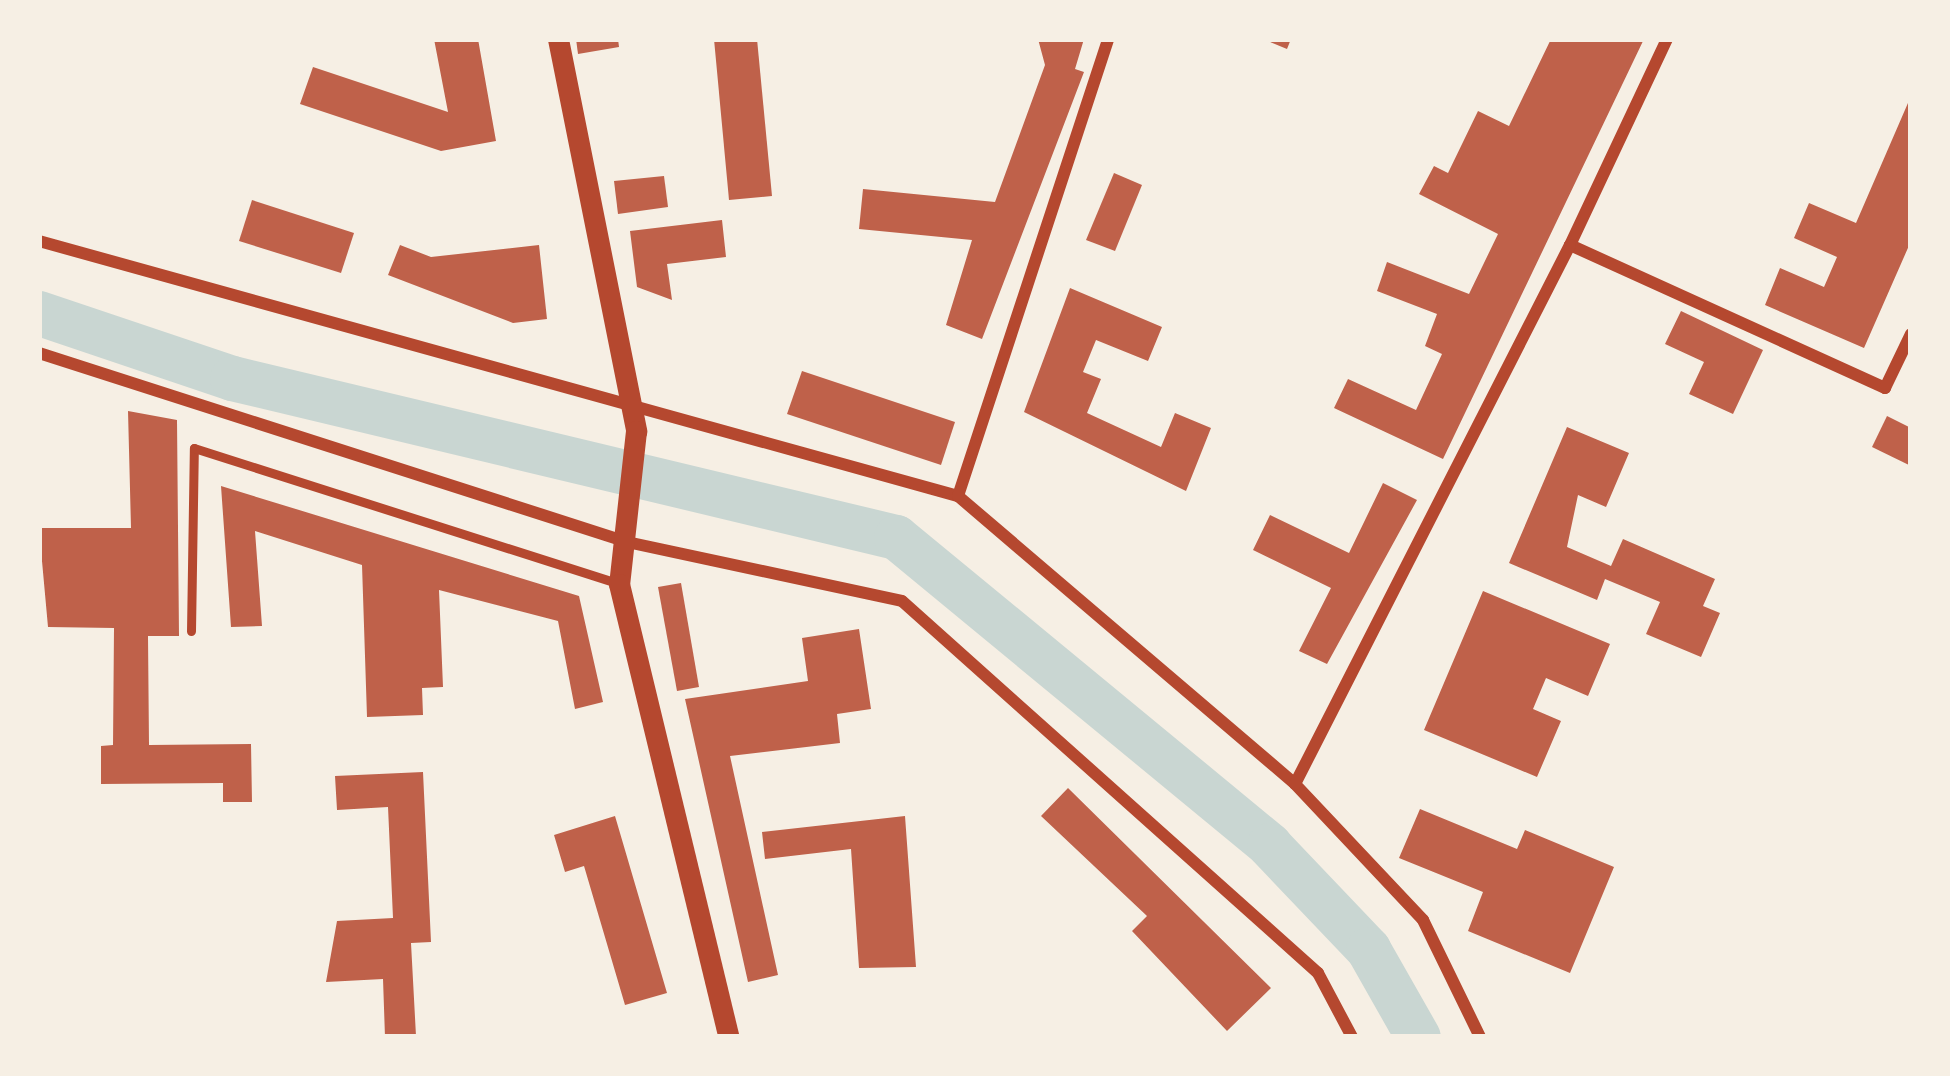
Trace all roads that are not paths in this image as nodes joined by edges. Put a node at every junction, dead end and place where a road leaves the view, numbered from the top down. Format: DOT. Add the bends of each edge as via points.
graph roads {
  1 [pos="558,39"];
  2 [pos="1108,39"];
  3 [pos="1666,39"];
  4 [pos="39,241"];
  5 [pos="1570,245"];
  6 [pos="1911,334"];
  7 [pos="39,353"];
  8 [pos="630,398"];
  9 [pos="958,496"];
  10 [pos="628,531"];
  11 [pos="619,584"];
  12 [pos="191,631"];
  13 [pos="1295,784"];
  14 [pos="729,1037"];
  15 [pos="1352,1037"];
  16 [pos="1480,1037"];
  1 -- 8 [label="street"];
  2 -- 9 [label="street"];
  3 -- 5 [label="street"];
  4 -- 8 [label="street" via="503,374"];
  5 -- 6 [label="street" via="1885,388"];
  5 -- 13 [label="street"];
  7 -- 10 [label="street"];
  8 -- 9 [label="street"];
  8 -- 10 [label="street" via="636,431"];
  9 -- 13 [label="street"];
  10 -- 11 [label="street"];
  10 -- 15 [label="street" via="902,601 1318,974"];
  11 -- 12 [label="lane" via="194,448"];
  11 -- 14 [label="street"];
  13 -- 16 [label="street" via="1424,920"];
}
